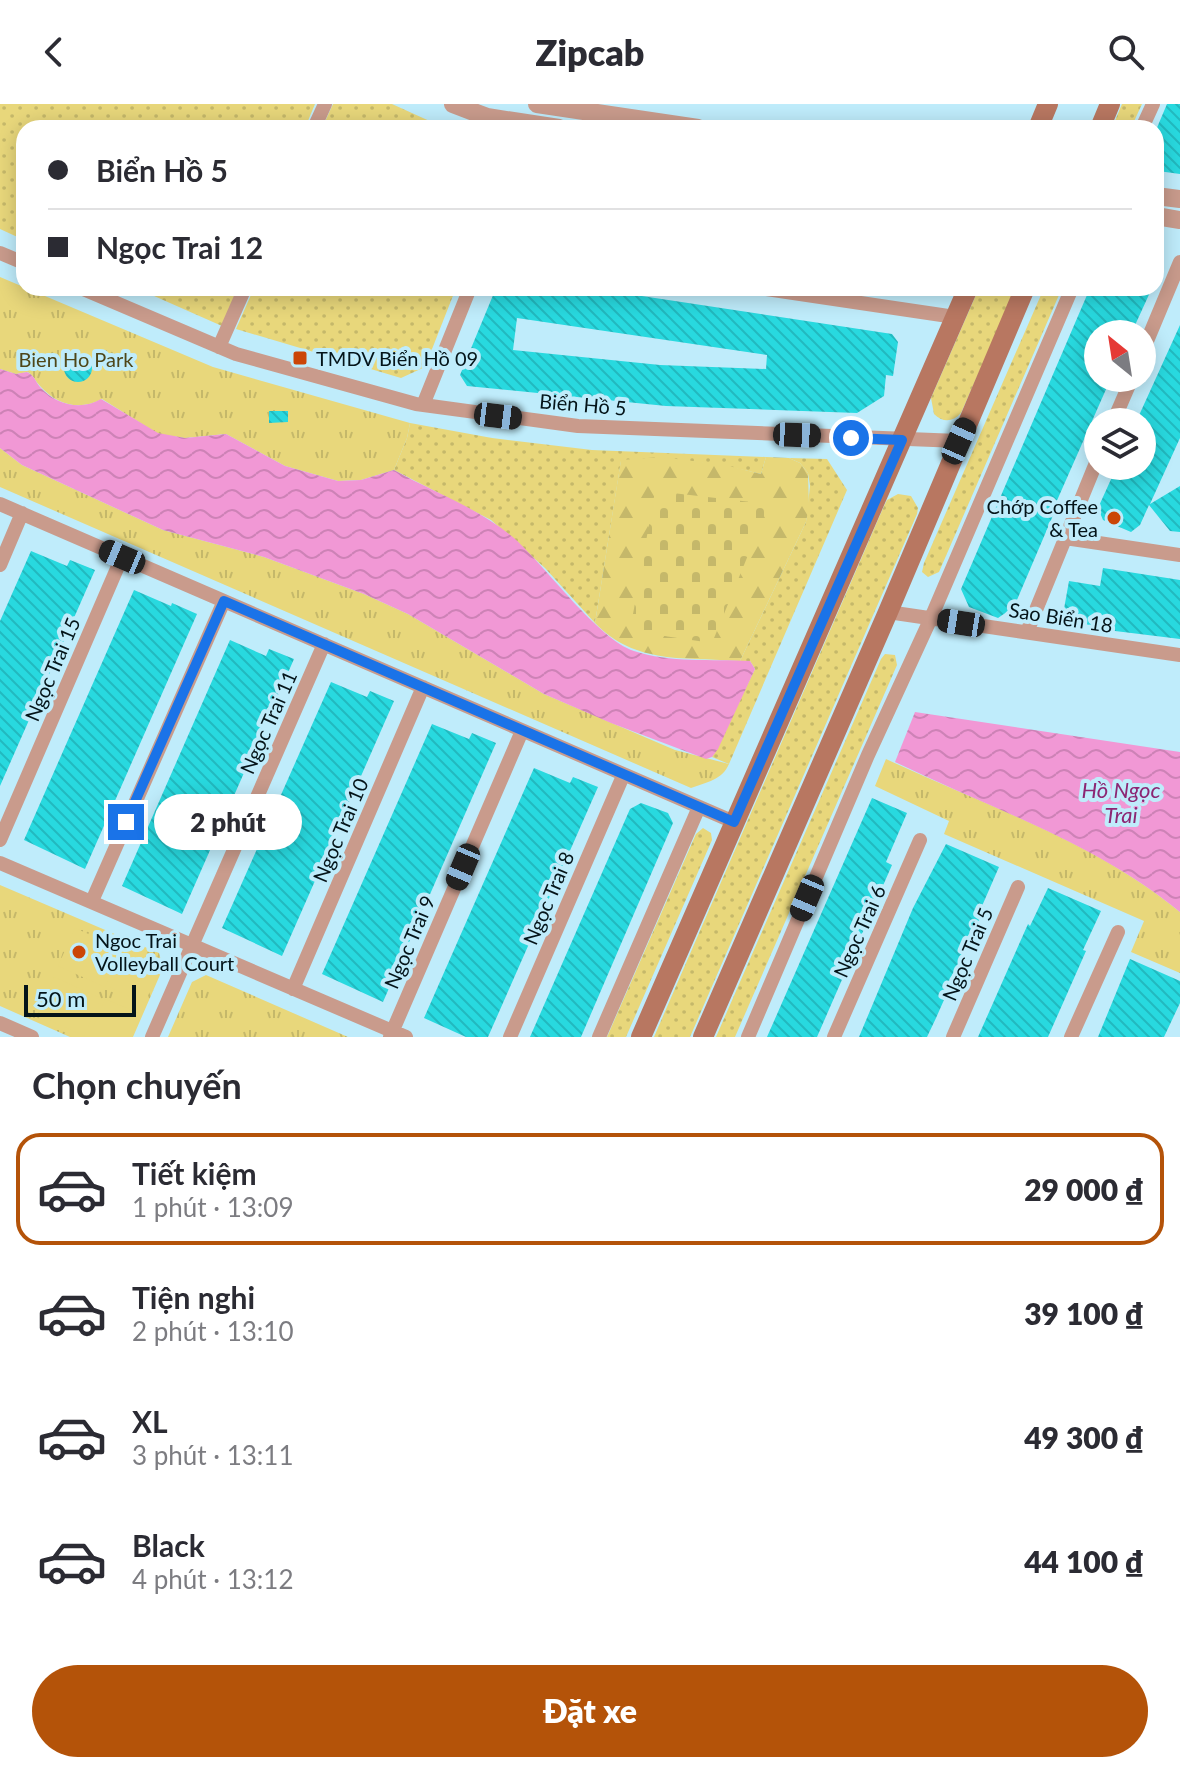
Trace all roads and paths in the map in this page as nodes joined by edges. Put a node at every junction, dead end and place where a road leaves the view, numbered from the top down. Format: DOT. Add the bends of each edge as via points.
graph roads {
  1 [pos="453,104"];
  2 [pos="541,104"];
  3 [pos="503,120"];
  4 [pos="646,120"];
  5 [pos="1180,262"];
  6 [pos="100,296"];
  7 [pos="241,296"];
  8 [pos="467,296"];
  9 [pos="813,296"];
  10 [pos="964,296"];
  11 [pos="1022,296"];
  12 [pos="1069,296"];
  13 [pos="955,317"];
  14 [pos="1156,320"];
  15 [pos="219,347"];
  16 [pos="423,405"];
  17 [pos="902,440"];
  18 [pos="959,441"];
  19 [pos="1089,480"];
  20 [pos="0,504"];
  21 [pos="22,513"];
  22 [pos="1065,538"];
  23 [pos="1180,555"];
  24 [pos="122,557"];
  25 [pos="0,565"];
  26 [pos="224,601"];
  27 [pos="888,612"];
  28 [pos="931,618"];
  29 [pos="1027,632"];
  30 [pos="324,644"];
  31 [pos="1180,655"];
  32 [pos="423,687"];
  33 [pos="522,731"];
  34 [pos="623,776"];
  35 [pos="699,807"];
  36 [pos="734,822"];
  37 [pos="0,840"];
  38 [pos="920,840"];
  39 [pos="0,863"];
  40 [pos="1018,887"];
  41 [pos="92,901"];
  42 [pos="1118,932"];
  43 [pos="191,946"];
  44 [pos="293,989"];
  45 [pos="0,1023"];
  46 [pos="396,1035"];
  47 [pos="32,1037"];
  48 [pos="152,1037"];
  49 [pos="510,1037"];
  50 [pos="599,1037"];
  51 [pos="641,1037"];
  52 [pos="703,1037"];
  53 [pos="748,1037"];
  54 [pos="834,1037"];
  55 [pos="953,1037"];
  56 [pos="1071,1037"];
  1 -- 3 [label="street"];
  2 -- 4 [label="street"];
  5 -- 14 [label="street"];
  6 -- 15 [label="street, Biển Hồ 5"];
  7 -- 15 [label="street"];
  8 -- 16 [label="street"];
  9 -- 13 [label="street"];
  10 -- 13 [label="main road"];
  11 -- 18 [label="main road"];
  12 -- 28 [label="street"];
  13 -- 17 [label="main road"];
  15 -- 16 [label="street, Biển Hồ 5"];
  16 -- 17 [label="street, Biển Hồ 5" via="578,426"];
  17 -- 18 [label="street, Biển Hồ 5"];
  17 -- 36 [label="main road"];
  18 -- 27 [label="main road"];
  19 -- 22 [label="street"];
  20 -- 21 [label="street"];
  21 -- 24 [label="street"];
  21 -- 25 [label="street"];
  22 -- 23 [label="street"];
  22 -- 29 [label="street"];
  24 -- 26 [label="street"];
  24 -- 37 [label="street, Ngọc Trai 15"];
  26 -- 30 [label="street"];
  26 -- 41 [label="street"];
  27 -- 28 [label="street, Sao Biển 18"];
  27 -- 52 [label="main road"];
  28 -- 29 [label="street, Sao Biển 18"];
  28 -- 53 [label="street"];
  29 -- 31 [label="street, Sao Biển 18"];
  30 -- 32 [label="street"];
  30 -- 43 [label="street, Ngọc Trai 11"];
  32 -- 33 [label="street"];
  32 -- 44 [label="street, Ngọc Trai 10"];
  33 -- 34 [label="street"];
  33 -- 46 [label="street, Ngọc Trai 9"];
  34 -- 35 [label="street"];
  34 -- 49 [label="street, Ngọc Trai 8"];
  35 -- 36 [label="street"];
  35 -- 50 [label="street"];
  36 -- 51 [label="main road"];
  38 -- 54 [label="street, Ngọc Trai 6"];
  39 -- 41 [label="street"];
  40 -- 55 [label="street, Ngọc Trai 5"];
  41 -- 43 [label="street"];
  42 -- 56 [label="street"];
  43 -- 44 [label="street"];
  43 -- 48 [label="street, Ngọc Trai 11"];
  44 -- 46 [label="street"];
  45 -- 47 [label="street"];
}
